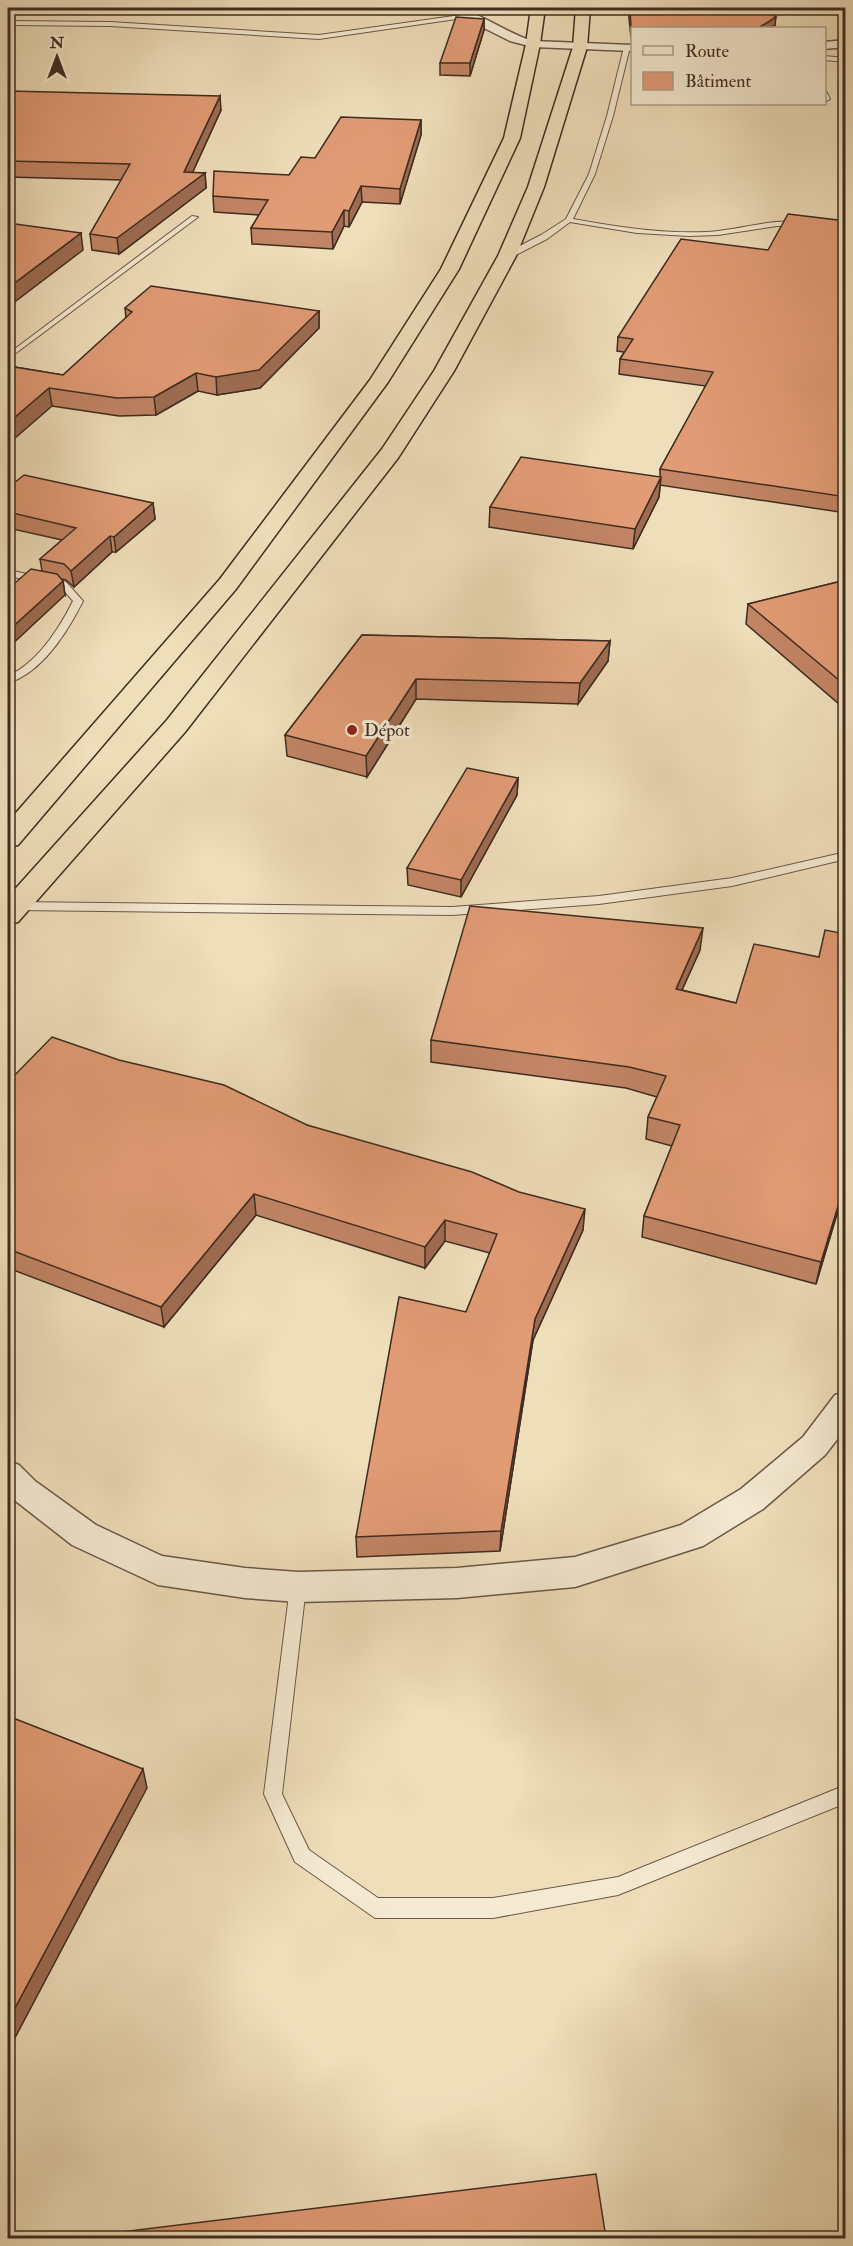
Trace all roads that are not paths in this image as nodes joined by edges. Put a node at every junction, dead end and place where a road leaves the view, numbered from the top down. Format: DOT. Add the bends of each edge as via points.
graph roads {
  1 [pos="452,8"];
  2 [pos="482,8"];
  3 [pos="538,8"];
  4 [pos="583,8"];
  5 [pos="470,15"];
  6 [pos="8,23"];
  7 [pos="846,43"];
  8 [pos="533,44"];
  9 [pos="826,46"];
  10 [pos="580,47"];
  11 [pos="630,48"];
  12 [pos="826,58"];
  13 [pos="846,60"];
  14 [pos="194,217"];
  15 [pos="569,220"];
  16 [pos="816,226"];
  17 [pos="507,256"];
  18 [pos="8,357"];
  19 [pos="8,573"];
  20 [pos="8,680"];
  21 [pos="8,839"];
  22 [pos="846,855"];
  23 [pos="12,911"];
  24 [pos="846,1404"];
  25 [pos="8,1474"];
  26 [pos="298,1587"];
  27 [pos="846,1794"];
  1 -- 5 [label="street"];
  2 -- 5 [label="lane"];
  3 -- 8 [label="highway"];
  4 -- 10 [label="highway"];
  5 -- 6 [label="lane" via="319,37 122,24"];
  5 -- 8 [label="street" via="489,28"];
  7 -- 9 [label="street"];
  8 -- 10 [label="street"];
  8 -- 21 [label="highway" via="513,138 450,269 378,382 228,584"];
  10 -- 11 [label="street"];
  10 -- 17 [label="highway" via="536,187"];
  11 -- 15 [label="lane" via="592,174"];
  12 -- 13 [label="lane"];
  14 -- 18 [label="lane"];
  15 -- 16 [label="lane" via="662,234 708,234 780,223"];
  15 -- 17 [label="lane"];
  17 -- 23 [label="highway" via="444,371 390,453 176,726"];
  19 -- 20 [label="lane" via="63,584 78,601 70,620 42,654"];
  22 -- 23 [label="lane" via="732,882 599,900 452,911"];
  24 -- 26 [label="street" via="814,1446 752,1499 691,1536 575,1572 457,1583"];
  25 -- 26 [label="street" via="24,1491 84,1535 158,1570"];
  26 -- 27 [label="lane" via="273,1794 302,1856 375,1908 493,1908 618,1886"];
}
